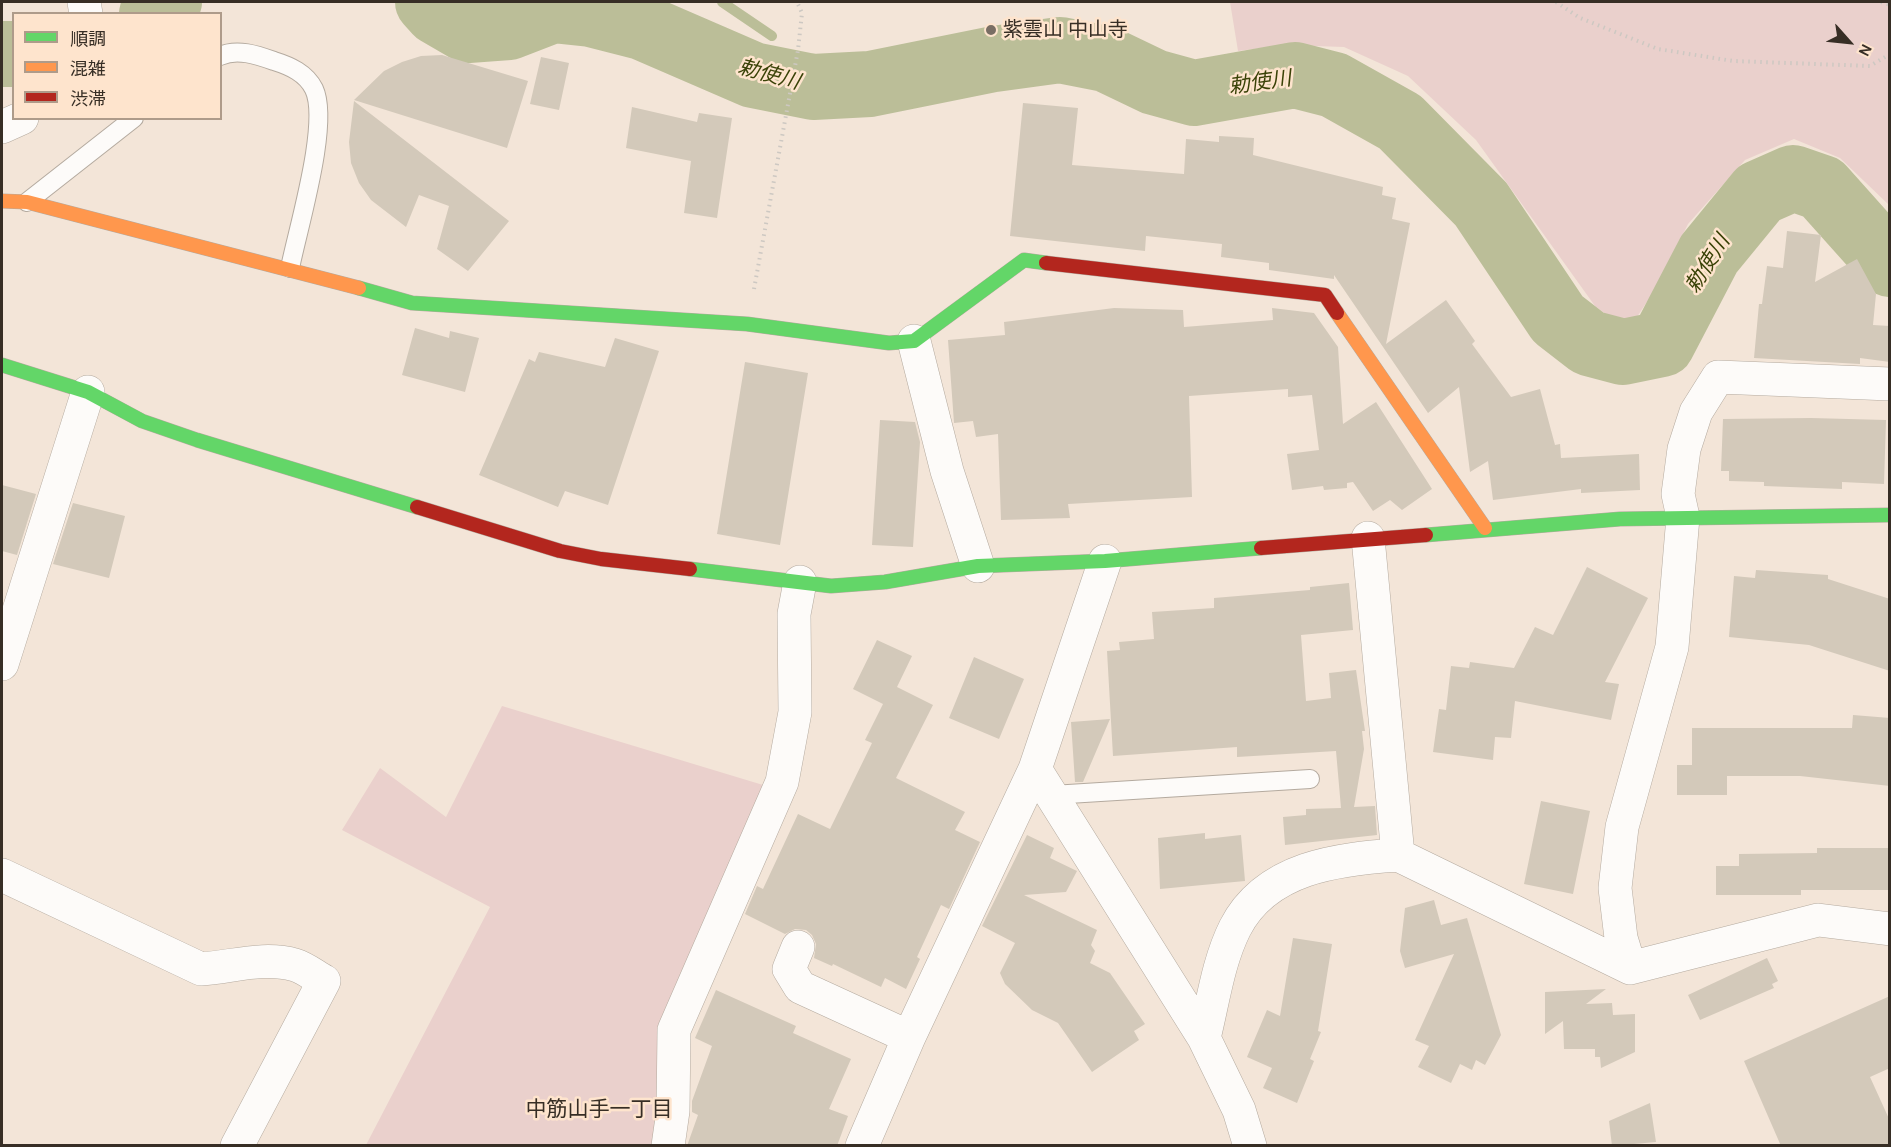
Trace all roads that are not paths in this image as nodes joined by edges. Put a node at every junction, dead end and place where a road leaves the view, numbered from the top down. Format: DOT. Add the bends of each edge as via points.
graph roads {
  1 [pos="222,55"];
  2 [pos="18,120"];
  3 [pos="131,120"];
  4 [pos="2,127"];
  5 [pos="2,201"];
  6 [pos="27,202"];
  7 [pos="290,268"];
  8 [pos="914,341"];
  9 [pos="2,365"];
  10 [pos="1890,384"];
  11 [pos="88,392"];
  12 [pos="1890,515"];
  13 [pos="1683,517"];
  14 [pos="1485,528"];
  15 [pos="1368,538"];
  16 [pos="1105,561"];
  17 [pos="978,566"];
  18 [pos="800,582"];
  19 [pos="2,664"];
  20 [pos="1310,779"];
  21 [pos="1044,782"];
  22 [pos="1398,855"];
  23 [pos="2,875"];
  24 [pos="1890,929"];
  25 [pos="798,947"];
  26 [pos="1630,968"];
  27 [pos="909,1037"];
  28 [pos="1204,1038"];
  29 [pos="237,1146"];
  30 [pos="668,1146"];
  31 [pos="862,1146"];
  32 [pos="1251,1146"];
  1 -- 7 [label="lane" via="234,52 258,55 285,64 305,77 314,89 319,106 319,133"];
  2 -- 4 [label="street"];
  3 -- 6 [label="lane"];
  5 -- 6 [label="street"];
  6 -- 7 [label="street"];
  7 -- 8 [label="street" via="412,303 747,324 889,343"];
  8 -- 14 [label="street" via="1024,260 1325,295"];
  8 -- 17 [label="street" via="947,471"];
  9 -- 11 [label="street"];
  10 -- 13 [label="street" via="1718,377 1696,412 1684,449 1678,494"];
  11 -- 18 [label="street" via="142,421 197,440 560,551 601,560"];
  11 -- 19 [label="street"];
  12 -- 13 [label="street"];
  13 -- 14 [label="street"];
  13 -- 26 [label="street" via="1672,647 1631,786 1615,888"];
  14 -- 15 [label="street"];
  15 -- 16 [label="street"];
  15 -- 22 [label="street"];
  16 -- 17 [label="street"];
  16 -- 21 [label="street"];
  17 -- 18 [label="street" via="856,585"];
  18 -- 30 [label="street" via="794,614 795,712 782,782 674,1030 673,1111"];
  20 -- 21 [label="lane"];
  21 -- 27 [label="street"];
  21 -- 28 [label="street"];
  22 -- 26 [label="street"];
  22 -- 28 [label="street" via="1352,858 1293,874 1249,906 1235,928 1220,970"];
  23 -- 29 [label="street" via="201,969 262,960 296,965 324,981"];
  24 -- 26 [label="street" via="1818,920"];
  25 -- 27 [label="street" via="789,969 800,987"];
  27 -- 31 [label="street"];
  28 -- 32 [label="street" via="1239,1110"];
}
